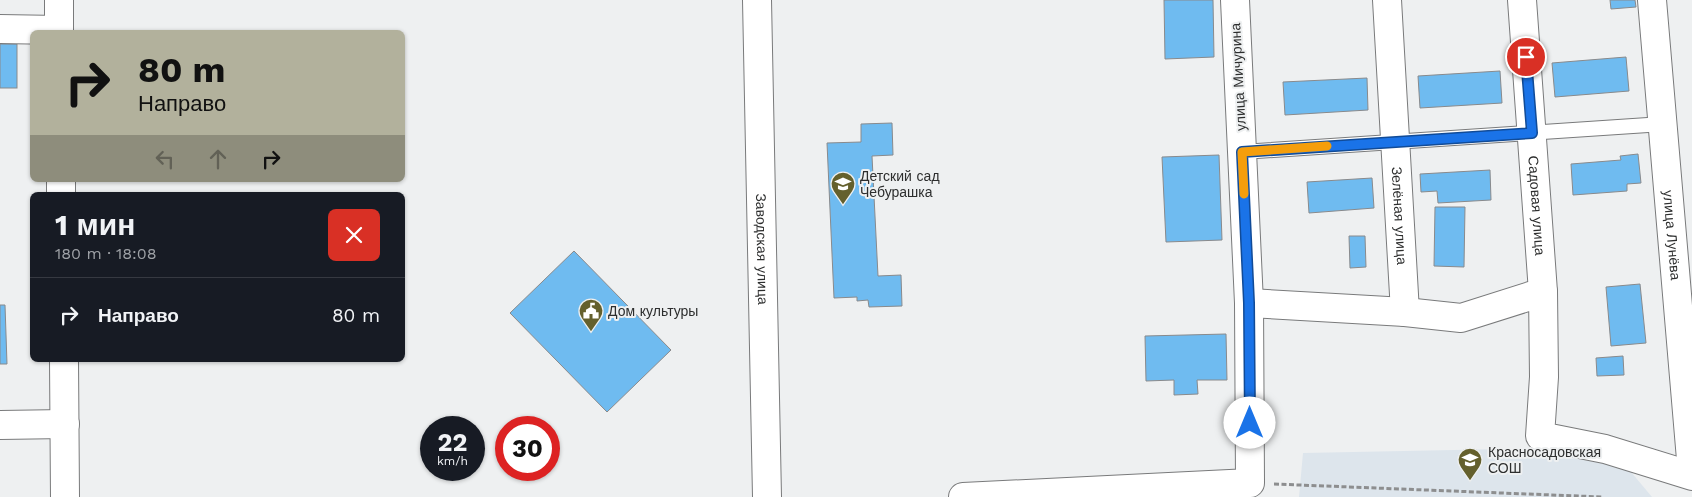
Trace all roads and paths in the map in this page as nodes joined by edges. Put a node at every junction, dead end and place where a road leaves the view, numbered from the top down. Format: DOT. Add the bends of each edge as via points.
graph roads {
  1 [pos="60,0"];
  2 [pos="757,0"];
  3 [pos="1236,0"];
  4 [pos="1387,0"];
  5 [pos="1522,0"];
  6 [pos="1652,0"];
  7 [pos="0,29"];
  8 [pos="30,30"];
  9 [pos="59,30"];
  10 [pos="1663,124"];
  11 [pos="1532,133"];
  12 [pos="1395,142"];
  13 [pos="1242,152"];
  14 [pos="1543,292"];
  15 [pos="1249,303"];
  16 [pos="1405,312"];
  17 [pos="64,362"];
  18 [pos="65,424"];
  19 [pos="0,425"];
  20 [pos="1692,471"];
  21 [pos="1692,476"];
  22 [pos="1252,490"];
  23 [pos="65,497"];
  24 [pos="767,497"];
  25 [pos="963,497"];
  26 [pos="1603,497"];
  1 -- 9 [label="street"];
  2 -- 24 [label="street, Заводская улица"];
  3 -- 13 [label="street, улица Мичурина"];
  4 -- 12 [label="street, Зелёная улица"];
  5 -- 11 [label="street, Садовая улица"];
  6 -- 10 [label="street, улица Лунёва"];
  7 -- 8 [label="street"];
  10 -- 11 [label="lane"];
  10 -- 20 [label="street, улица Лунёва"];
  11 -- 12 [label="lane"];
  11 -- 14 [label="street, Садовая улица"];
  12 -- 13 [label="lane"];
  12 -- 16 [label="street, Зелёная улица"];
  13 -- 15 [label="street, улица Мичурина"];
  14 -- 16 [label="street" via="1461,318"];
  14 -- 21 [label="street, Садовая улица" via="1544,377 1540,436 1605,449"];
  15 -- 16 [label="street"];
  15 -- 22 [label="street, улица Мичурина"];
  17 -- 18 [label="street"];
  18 -- 19 [label="street"];
  18 -- 23 [label="street"];
  22 -- 25 [label="street"];
  22 -- 26 [label="path"];
}
